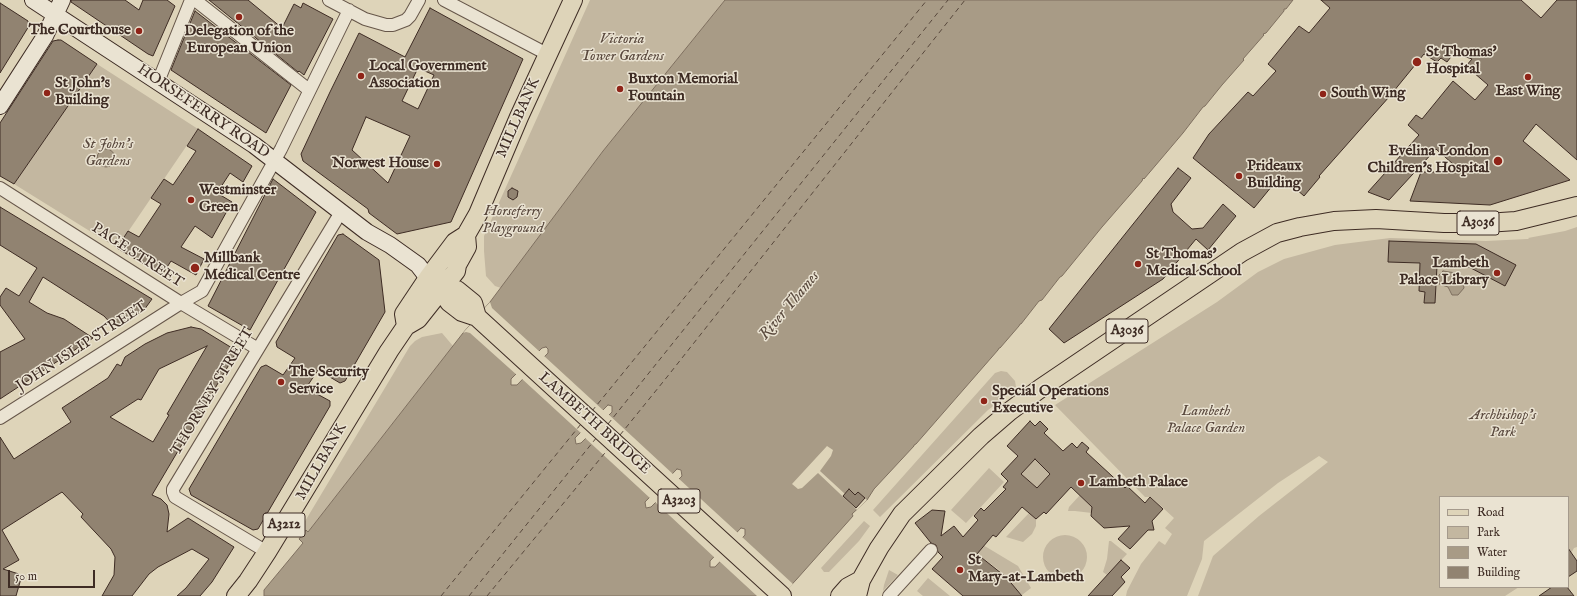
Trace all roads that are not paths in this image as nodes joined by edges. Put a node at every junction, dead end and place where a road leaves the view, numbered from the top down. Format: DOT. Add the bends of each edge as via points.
graph roads {
  1 [pos="33,0"];
  2 [pos="62,0"];
  3 [pos="192,0"];
  4 [pos="195,0"];
  5 [pos="329,0"];
  6 [pos="419,0"];
  7 [pos="444,0"];
  8 [pos="573,0"];
  9 [pos="349,10"];
  10 [pos="55,15"];
  11 [pos="547,54"];
  12 [pos="158,82"];
  13 [pos="309,90"];
  14 [pos="0,106"];
  15 [pos="274,160"];
  16 [pos="0,188"];
  17 [pos="1577,206"];
  18 [pos="341,212"];
  19 [pos="466,235"];
  20 [pos="428,278"];
  21 [pos="443,289"];
  22 [pos="180,302"];
  23 [pos="406,326"];
  24 [pos="258,349"];
  25 [pos="0,418"];
  26 [pos="931,550"];
  27 [pos="267,552"];
  28 [pos="859,588"];
  29 [pos="236,596"];
  30 [pos="782,596"];
  31 [pos="840,596"];
  32 [pos="889,596"];
  1 -- 10 [label="main road, HORSEFERRY ROAD"];
  2 -- 10 [label="main road"];
  3 -- 12 [label="street"];
  4 -- 13 [label="street"];
  5 -- 9 [label="street"];
  6 -- 9 [label="street" via="410,16 393,25 376,23"];
  7 -- 11 [label="street"];
  8 -- 11 [label="main road, MILLBANK / A3212"];
  9 -- 13 [label="street, JOHN ISLIP STREET"];
  10 -- 12 [label="main road, HORSEFERRY ROAD"];
  10 -- 14 [label="main road" via="45,36"];
  11 -- 19 [label="main road, MILLBANK / A3212" via="478,214"];
  12 -- 15 [label="main road, HORSEFERRY ROAD"];
  13 -- 15 [label="street, JOHN ISLIP STREET"];
  15 -- 18 [label="main road, HORSEFERRY ROAD"];
  15 -- 22 [label="street, JOHN ISLIP STREET" via="202,291"];
  16 -- 22 [label="street, PAGE STREET"];
  17 -- 28 [label="main road, A3036" via="1516,221 1334,221 1300,226 1272,236 1236,256 1004,416 902,514 879,548"];
  18 -- 20 [label="main road, HORSEFERRY ROAD" via="418,265"];
  18 -- 24 [label="street, THORNEY STREET"];
  19 -- 20 [label="main road, MILLBANK / A3212" via="455,242"];
  19 -- 21 [label="main road, MILLBANK / A3212" via="465,252"];
  20 -- 21 [label="main road, LAMBETH BRIDGE / A3203"];
  20 -- 23 [label="main road, MILLBANK / A3212" via="404,314"];
  21 -- 23 [label="main road, MILLBANK / A3212" via="418,319"];
  21 -- 30 [label="main road, LAMBETH BRIDGE / A3203" via="448,300 462,312 477,317"];
  22 -- 24 [label="street, PAGE STREET"];
  22 -- 25 [label="street, JOHN ISLIP STREET"];
  23 -- 27 [label="main road, MILLBANK / A3212"];
  24 -- 27 [label="street, THORNEY STREET" via="173,492 175,497"];
  26 -- 32 [label="street"];
  27 -- 29 [label="main road, MILLBANK / A3212"];
  28 -- 31 [label="main road, A3036" via="848,587"];
}
